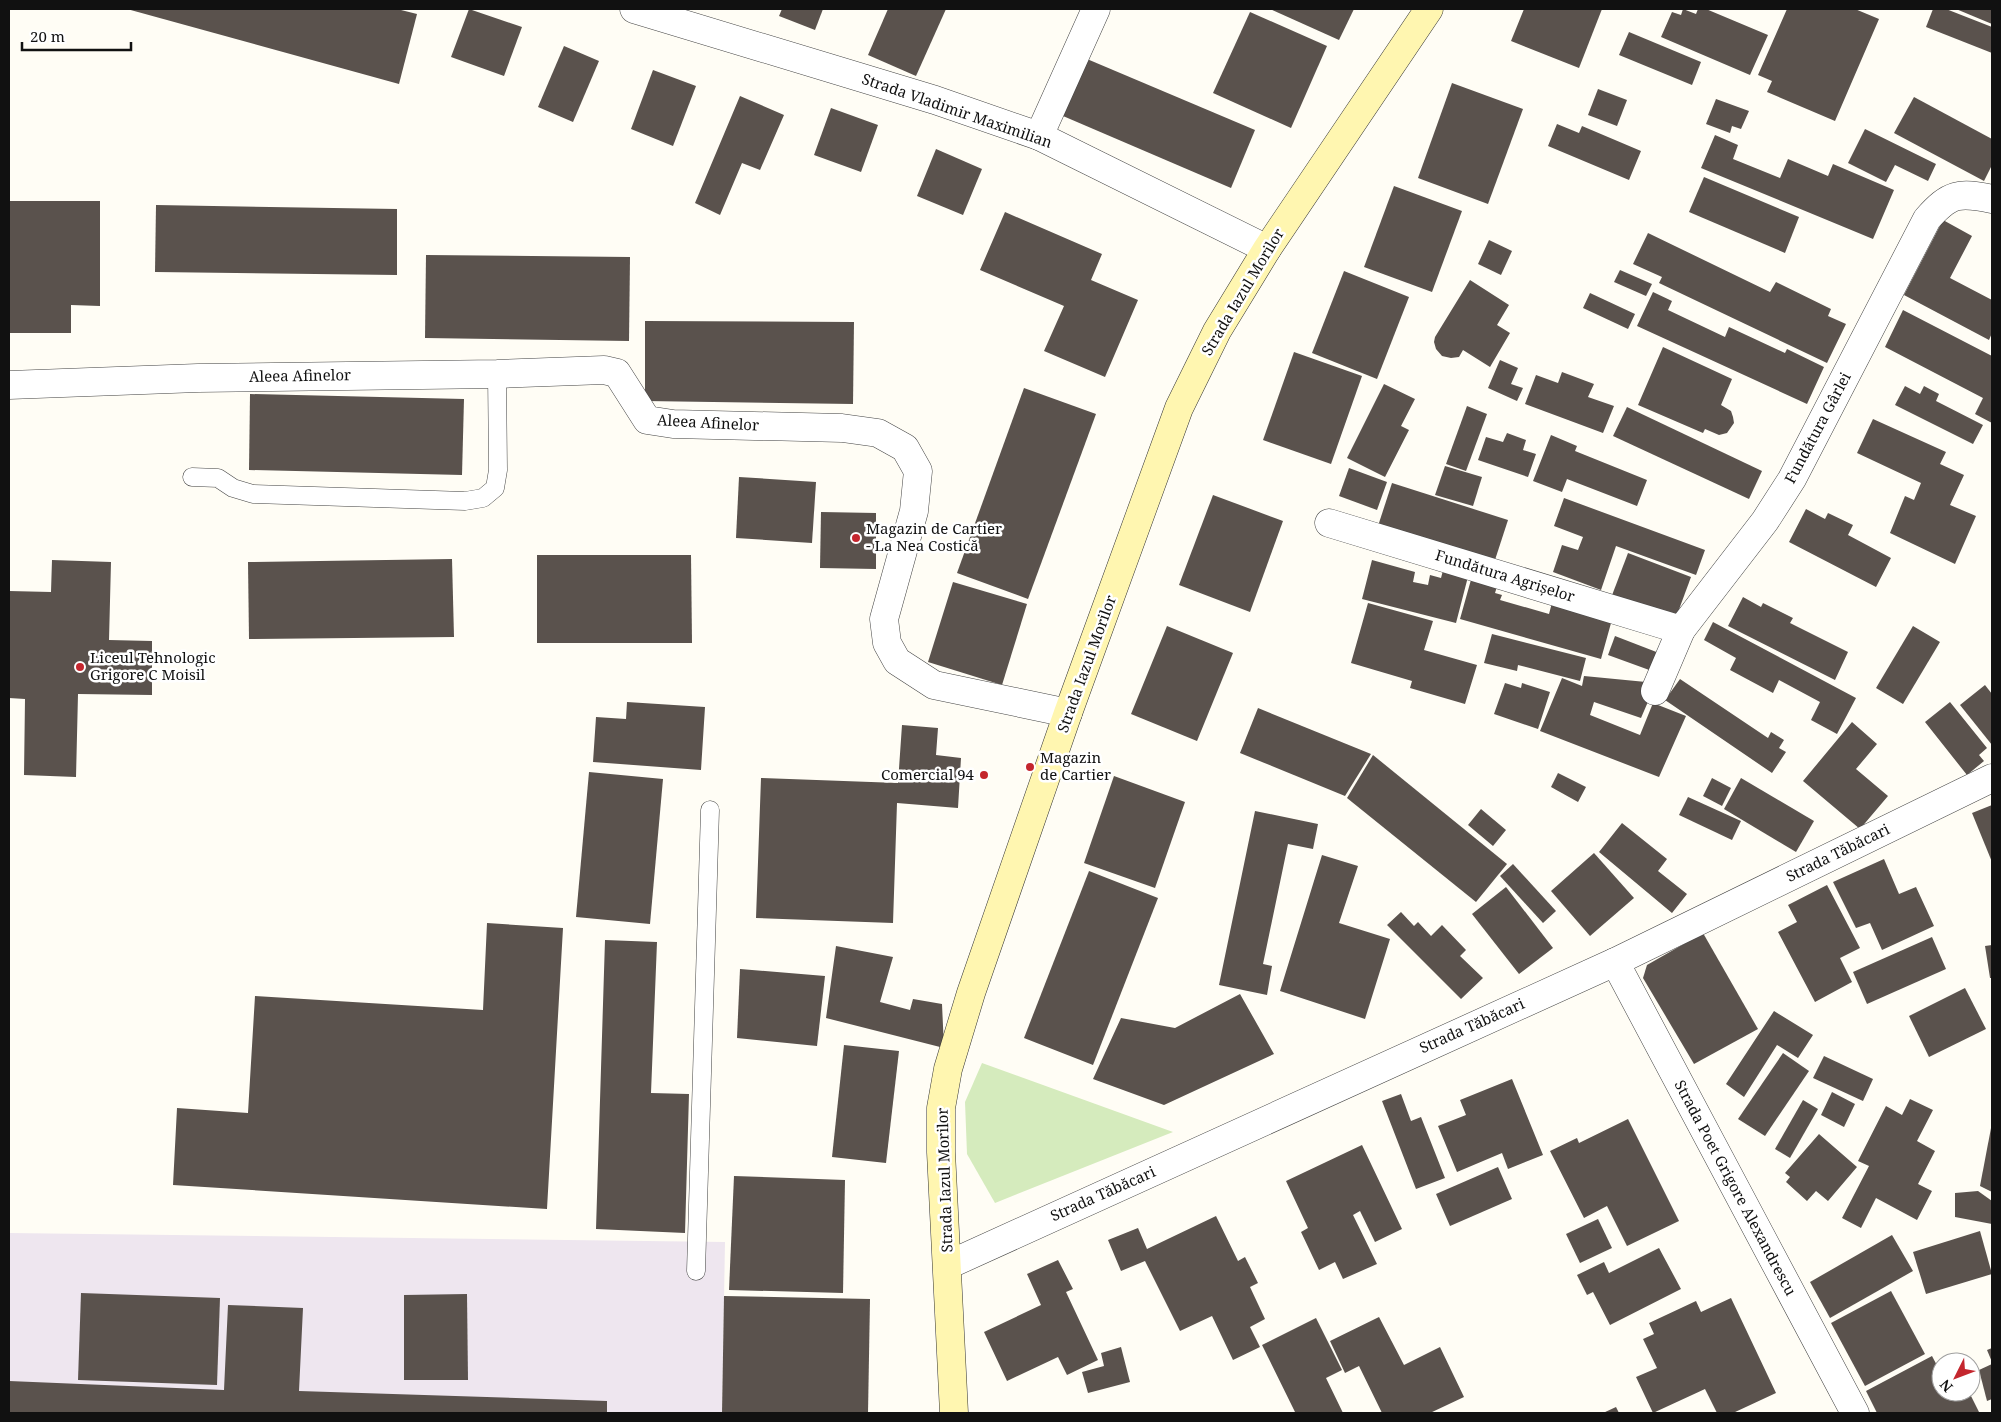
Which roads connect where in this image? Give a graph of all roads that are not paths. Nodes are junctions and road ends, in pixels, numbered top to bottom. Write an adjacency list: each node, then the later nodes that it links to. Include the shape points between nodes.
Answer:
1 (634, 9): 4 (street, Strada Vladimir Maximilian, via 935,100)
2 (1096, 9): 4 (street)
3 (1429, 9): 6 (street, Strada Iazul Morilor)
4 (1039, 136): 6 (street, Strada Vladimir Maximilian)
5 (1992, 199): 11 (street, Fundătura Gârlei, via 1974,195 1954,196 1941,203 1927,219 1792,479 1765,522)
6 (1267, 249): 13 (street, Strada Iazul Morilor, via 1216,331 1179,408)
7 (497, 374): 8 (street, Aleea Afinelor, via 198,378); 9 (lane, via 498,470 494,488 483,498 465,501 254,494 233,488 218,478); 13 (street, Aleea Afinelor, via 604,370 617,373 647,420 673,424 842,428 878,433 905,448 918,471 914,511 884,619 887,643 897,661 934,685)
8 (9, 385)
9 (192, 477)
10 (1329, 523): 11 (street, Fundătura Agrișelor)
11 (1681, 630): 12 (street, Fundătura Gârlei)
12 (1655, 691)
13 (1068, 713): 17 (street, Strada Iazul Morilor, via 970,993 948,1070 942,1108 941,1152)
14 (1992, 778): 16 (street, Strada Tăbăcari)
15 (710, 810): 18 (lane)
16 (1614, 962): 17 (street, Strada Tăbăcari); 20 (street, Strada Poet Grigore Alexandrescu)
17 (948, 1265): 19 (street, Strada Iazul Morilor)
18 (696, 1271)
19 (954, 1413)
20 (1855, 1413)

